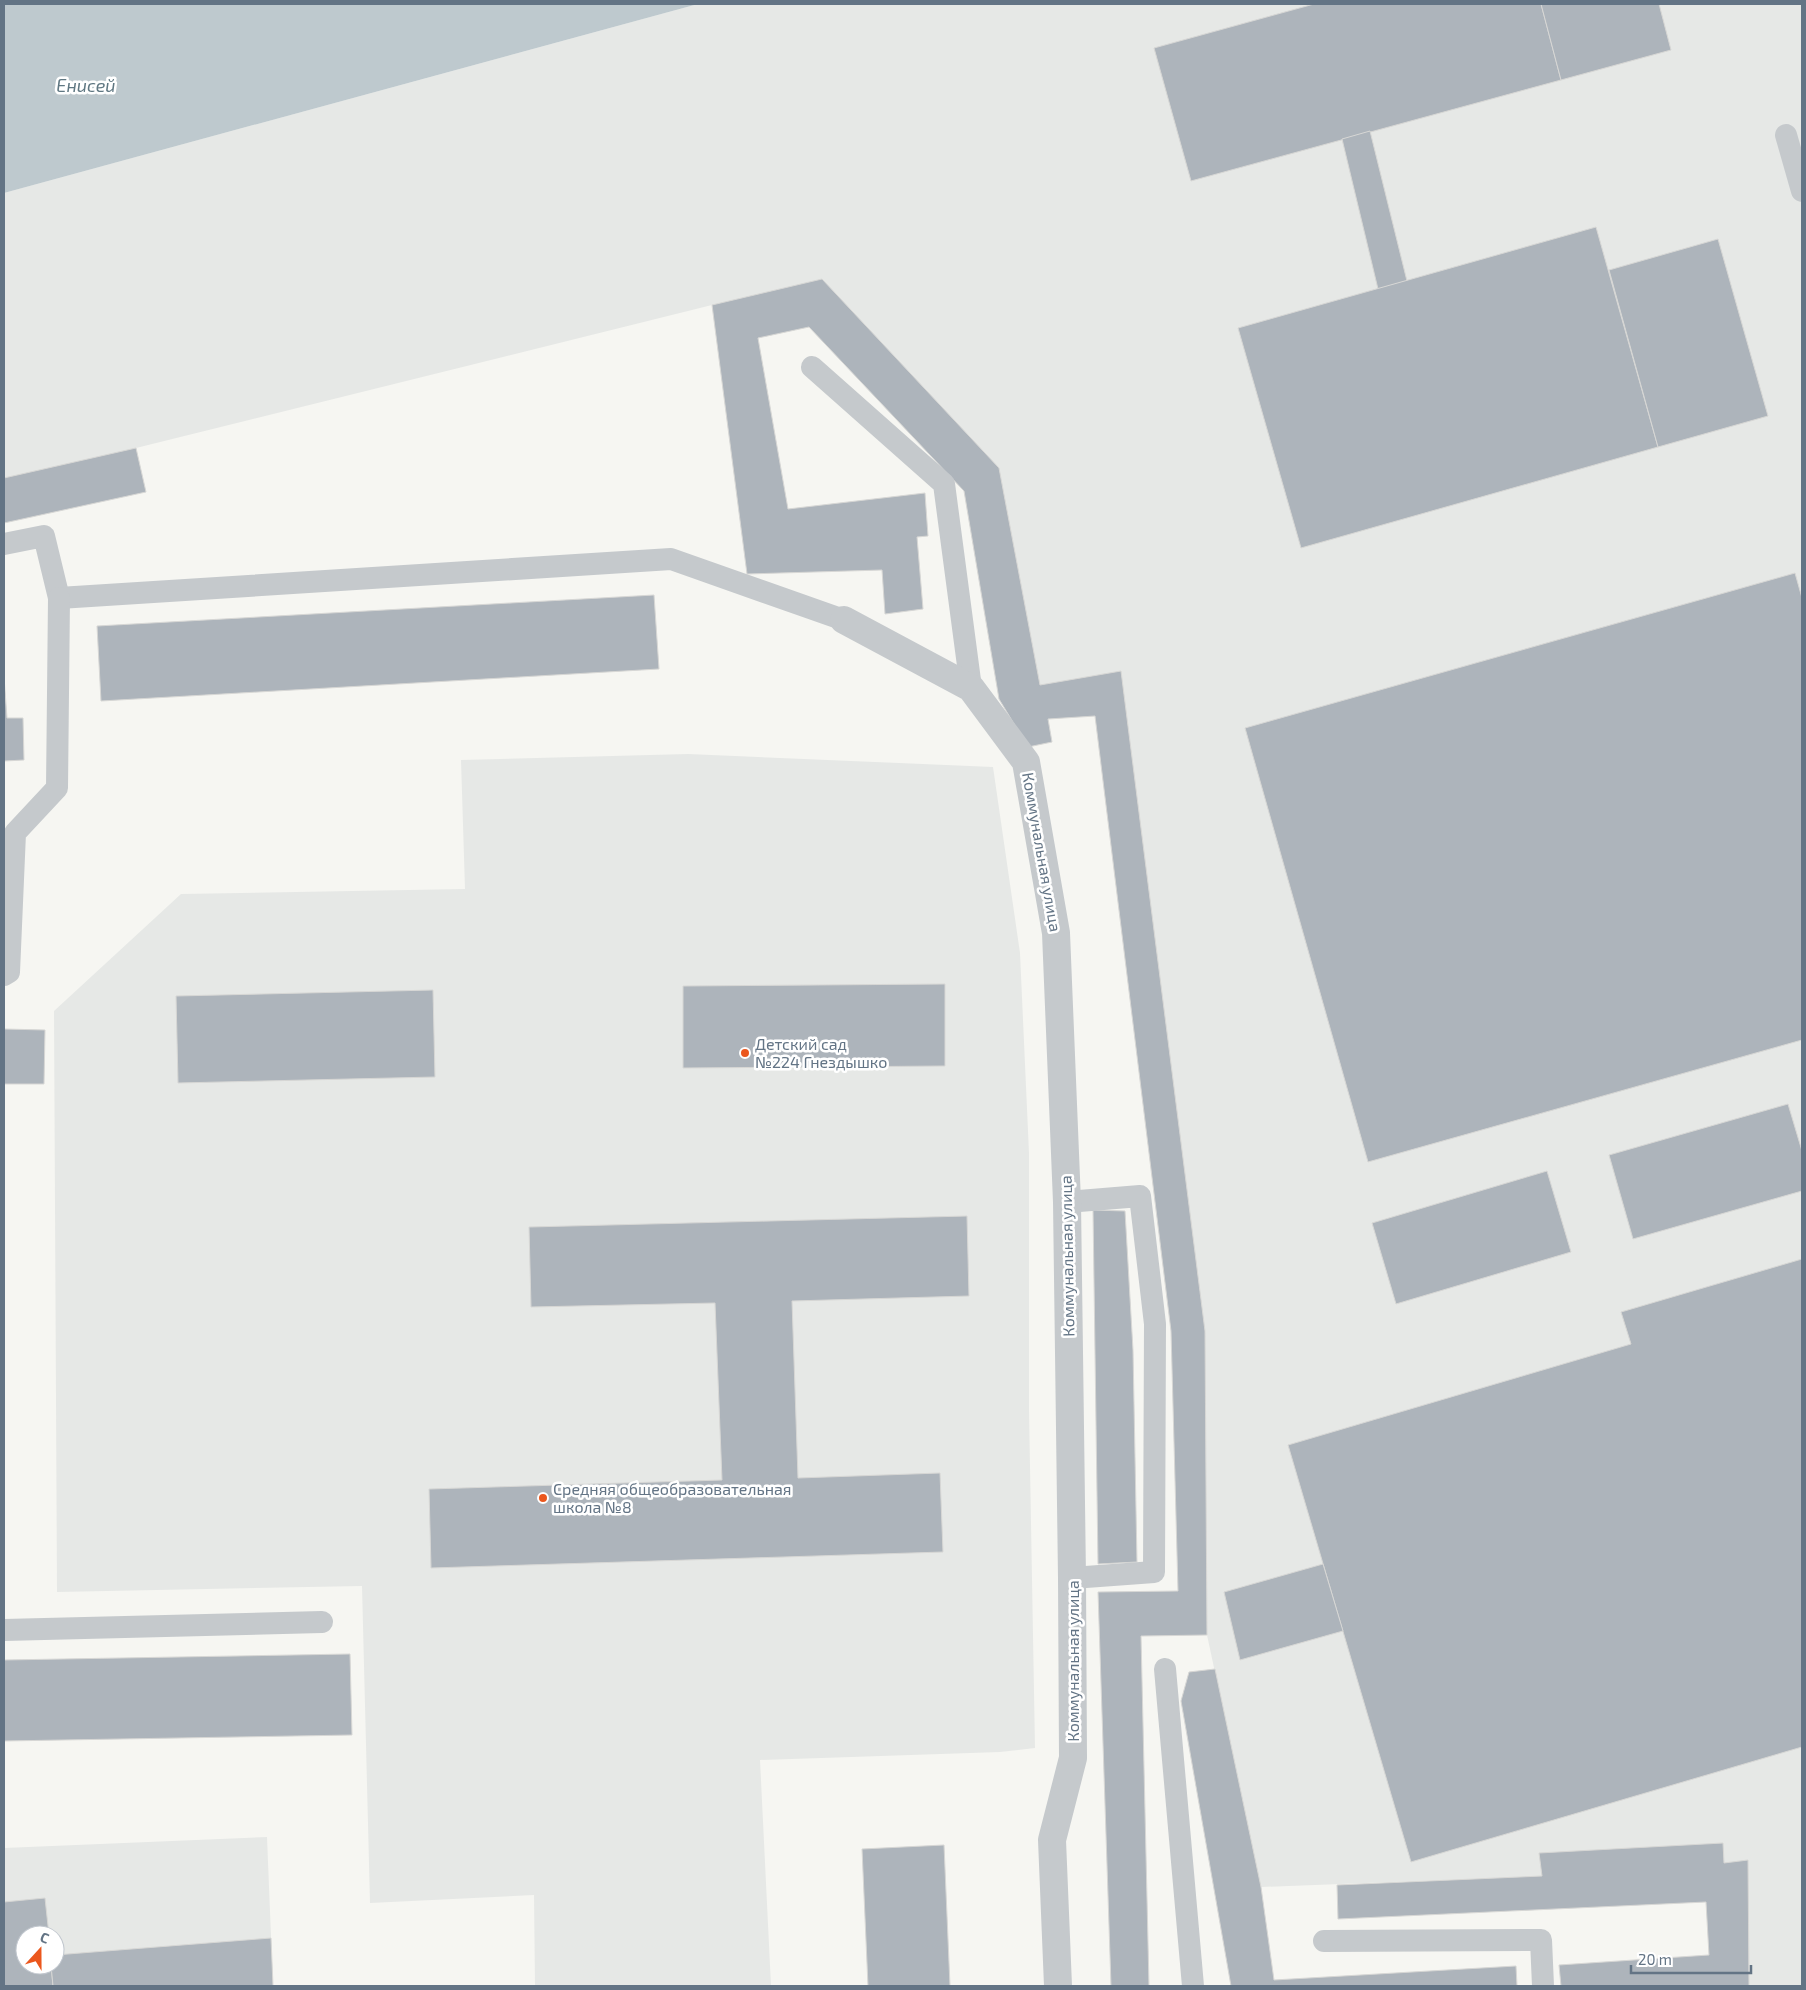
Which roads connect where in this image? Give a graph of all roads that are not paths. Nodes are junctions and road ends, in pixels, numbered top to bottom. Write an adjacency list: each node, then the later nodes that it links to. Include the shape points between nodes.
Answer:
1 (1786, 135): 2 (lane)
2 (1802, 191)
3 (812, 367): 7 (lane, via 944,484)
4 (4, 544): 5 (lane, via 44,536)
5 (60, 598): 6 (lane, via 671,559); 8 (lane, via 57,788 15,833 9,972)
6 (844, 620): 7 (street, Коммунальная улица)
7 (971, 688): 9 (street, Коммунальная улица, via 1026,762 1056,933)
8 (4, 975)
9 (1067, 1202): 10 (street, Коммунальная улица); 10 (lane, via 1140,1196 1155,1324 1154,1572)
10 (1072, 1578): 15 (street, Коммунальная улица, via 1073,1758 1052,1840)
11 (322, 1622): 12 (lane)
12 (4, 1630)
13 (1165, 1669): 16 (lane)
14 (1324, 1941): 17 (lane, via 1541,1940)
15 (1058, 1986)
16 (1193, 1986)
17 (1543, 1986)

